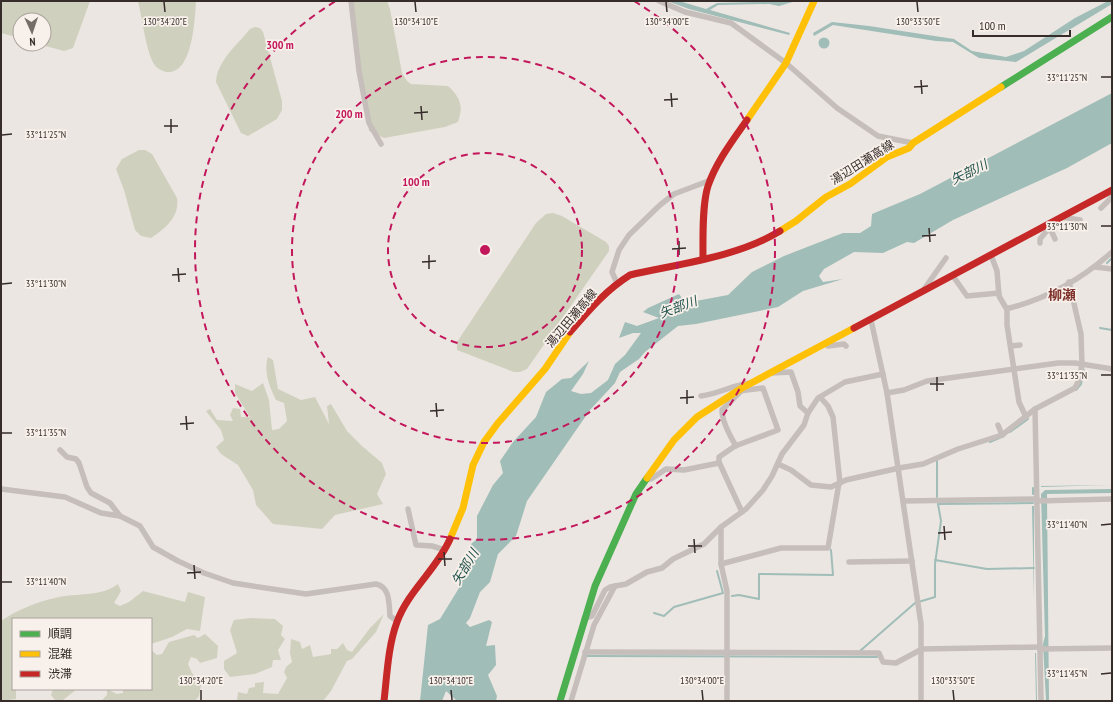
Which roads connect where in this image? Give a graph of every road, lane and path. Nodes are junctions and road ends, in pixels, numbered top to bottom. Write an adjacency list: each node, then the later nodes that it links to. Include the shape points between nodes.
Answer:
1 (351, 1): 7 (street, via 359,71 369,123)
2 (659, 1): 5 (street, via 685,12 731,24)
3 (814, 1): 5 (street)
4 (1112, 17): 6 (street, 湯辺田瀬高線)
5 (786, 64): 6 (street, via 837,108 878,136); 8 (street, via 726,152)
6 (913, 143): 20 (street, 湯辺田瀬高線, via 909,148 887,157 850,184 826,197 796,221 766,240 742,250)
7 (381, 144)
8 (712, 180): 20 (street, via 706,202); 25 (street, via 674,194 629,235 619,250 612,272)
9 (1112, 190): 12 (street)
10 (1112, 197): 11 (street)
11 (1101, 208)
12 (1061, 217): 13 (street); 14 (street)
13 (1080, 220)
14 (1052, 225): 15 (street); 16 (street, via 1040,239); 18 (street)
15 (1055, 239)
16 (1040, 243)
17 (1112, 252): 21 (street)
18 (991, 255): 23 (street); 27 (street, via 997,271)
19 (946, 258): 26 (street)
20 (703, 259): 25 (street, 湯辺田瀬高線, via 630,275)
21 (1095, 267): 22 (street); 24 (street)
22 (1112, 269)
23 (953, 276): 26 (street); 27 (street, via 967,296)
24 (1069, 282): 28 (street, via 1035,301); 34 (street, via 1081,334)
25 (617, 283): 64 (street, 湯辺田瀬高線, via 597,300 562,342 545,369 484,442 473,465 463,508)
26 (922, 292): 29 (street)
27 (999, 293): 28 (street, via 1002,303)
28 (1007, 308): 33 (street)
29 (871, 320): 30 (street); 38 (street)
30 (826, 344): 32 (street); 37 (street)
31 (1020, 345): 33 (street)
32 (846, 346)
33 (1011, 346): 35 (street)
34 (1082, 365): 35 (street, via 1058,363); 36 (street); 44 (street, via 1075,388)
35 (1015, 369): 41 (street, via 927,381 904,390); 46 (street, via 1019,402)
36 (1112, 369)
37 (770, 373): 39 (street); 45 (street, via 791,372 800,406)
38 (883, 374): 41 (street); 43 (street, via 845,382)
39 (752, 382): 40 (street); 42 (street)
40 (739, 391): 49 (street, via 722,410 728,431); 49 (street, via 763,388 778,430); 54 (street, via 697,417 674,440)
41 (887, 393): 53 (street)
42 (701, 396)
43 (820, 397): 45 (street); 55 (street, via 833,417)
44 (1035, 409): 46 (street); 58 (street)
45 (808, 413): 52 (street, via 804,425 790,442)
46 (1026, 417): 48 (street)
47 (998, 424): 48 (street)
48 (1002, 436): 53 (street, via 958,449 923,464)
49 (736, 446): 51 (street, via 719,457)
50 (58, 452): 62 (street, via 76,459 86,487 91,493 110,503)
51 (719, 463): 54 (street, via 684,470 666,469 651,479); 61 (street)
52 (778, 464): 55 (street, via 812,485 830,487); 61 (street, via 763,490)
53 (898, 468): 55 (street); 59 (street)
54 (646, 479): 69 (street, via 636,494 595,586)
55 (840, 483): 67 (street, via 828,548 781,548)
56 (1, 490): 62 (street, via 65,497 101,513)
57 (1112, 499): 58 (street)
58 (1038, 500): 59 (street); 71 (street)
59 (903, 501): 65 (street)
60 (408, 509): 64 (street, via 416,545)
61 (742, 512): 63 (street)
62 (120, 516): 70 (street, via 140,526 153,547 191,567 233,583 306,594 381,585 388,594 390,616)
63 (720, 527): 67 (street); 68 (street, via 704,544 673,559 662,568 647,572 626,584)
64 (445, 550): 70 (street, 湯辺田瀬高線, via 417,587)
65 (912, 561): 66 (street); 73 (street)
66 (849, 562)
67 (721, 564): 75 (street, via 727,591)
68 (615, 586): 69 (street, via 606,590 592,616); 74 (street, via 594,625)
69 (584, 619): 77 (street)
70 (396, 621): 76 (street, 湯辺田瀬高線)
71 (1041, 648): 72 (street); 73 (street); 81 (street)
72 (1112, 648)
73 (922, 649): 75 (street, via 896,663 883,662 879,653); 80 (street)
74 (585, 652): 75 (street); 78 (street)
75 (727, 653): 79 (street)
76 (384, 701)
77 (560, 701)
78 (571, 701)
79 (727, 701)
80 (921, 701)
81 (1041, 701)

